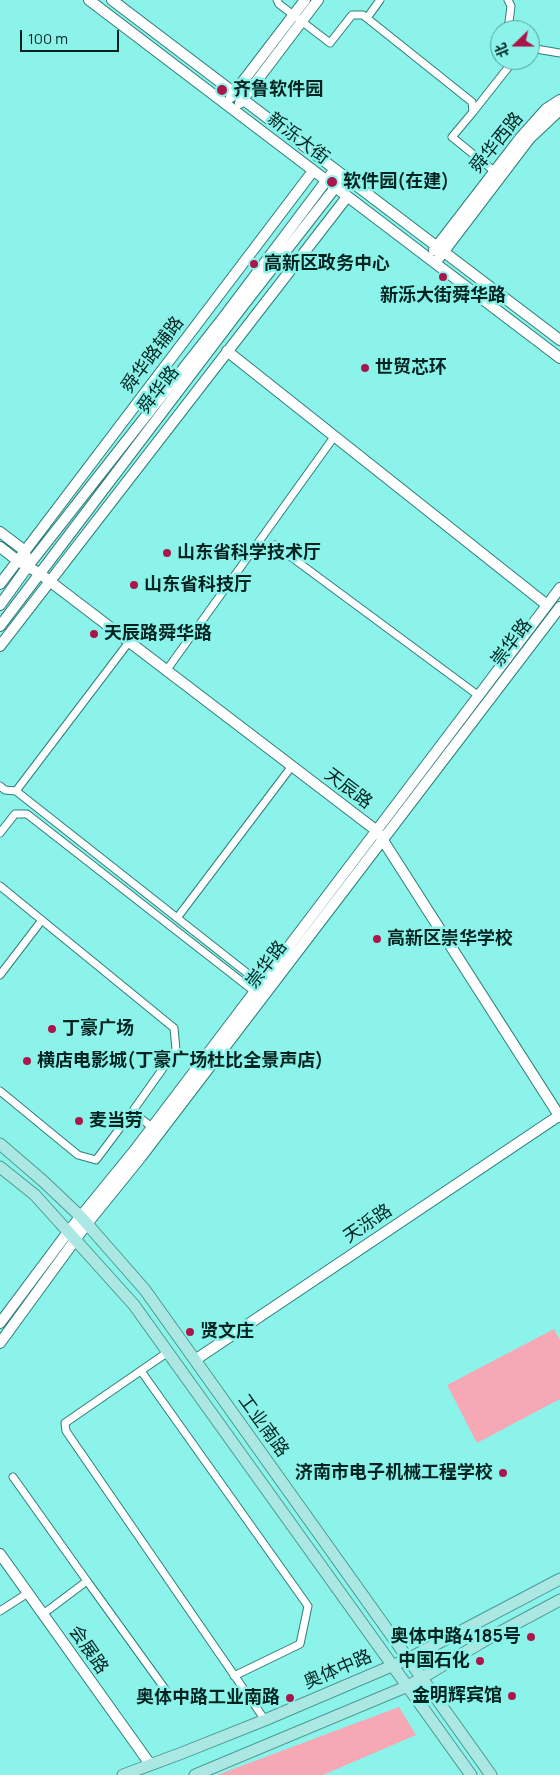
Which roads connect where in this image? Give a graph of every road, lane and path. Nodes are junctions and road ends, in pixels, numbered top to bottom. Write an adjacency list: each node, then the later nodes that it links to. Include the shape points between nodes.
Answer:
1 (89, 0): 17 (main road, 新泺大街)
2 (112, 0): 14 (main road, 新泺大街)
3 (277, 0): 8 (street)
4 (305, 0): 8 (main road)
5 (318, 0): 8 (main road)
6 (380, 0): 9 (street)
7 (508, 0): 10 (street, via 511,6)
8 (298, 18): 9 (street, via 330,42 352,15); 14 (main road); 15 (main road)
9 (366, 18): 20 (street, via 472,102)
10 (509, 20)
11 (540, 50): 12 (street)
12 (560, 53)
13 (506, 70): 20 (street)
14 (234, 92): 15 (main road, 新泺大街); 17 (main road)
15 (243, 99): 19 (main road); 21 (main road, 新泺大街)
16 (560, 100): 23 (main road, 舜华西路, via 546,109)
17 (226, 104): 19 (main road, 新泺大街)
18 (560, 110): 28 (main road, 舜华西路, via 530,138)
19 (234, 111): 22 (main road, 新泺大街)
20 (473, 112): 23 (street, via 452,137)
21 (335, 169): 24 (main road, 新泺大街); 25 (main road, 舜华路)
22 (313, 171): 25 (main road, 新泺大街); 37 (main road, 舜华路辅路)
23 (494, 171): 28 (main road, 舜华西路)
24 (345, 175): 26 (main road, 舜华路); 28 (main road, 新泺大街)
25 (326, 181): 26 (main road, 新泺大街); 38 (main road, 舜华路)
26 (335, 188): 27 (main road, 新泺大街); 39 (main road, 舜华路)
27 (347, 196): 29 (main road, 新泺大街); 31 (main road)
28 (440, 249): 29 (main road, 舜华西路); 30 (main road, 新泺大街)
29 (432, 261): 32 (main road, 新泺大街)
30 (560, 340)
31 (227, 351): 33 (main road); 40 (main road)
32 (560, 358)
33 (334, 436): 44 (main road); 49 (street)
34 (0, 532): 37 (main road, 天辰路)
35 (275, 545): 50 (street)
36 (0, 547): 37 (main road, 天辰路)
37 (20, 557): 38 (main road, 天辰路); 41 (main road, 舜华路辅路)
38 (28, 566): 39 (main road, 天辰路); 43 (main road, 舜华路)
39 (39, 573): 40 (main road, 天辰路); 46 (main road, 舜华路)
40 (49, 581): 47 (main road, 天辰路); 48 (main road)
41 (0, 584)
42 (560, 588): 44 (main road, 崇华路)
43 (0, 605)
44 (547, 605): 50 (main road, 崇华路)
45 (560, 607): 55 (main road, 崇华路)
46 (0, 626)
47 (129, 642): 49 (main road, 天辰路); 53 (street)
48 (0, 646)
49 (166, 671): 51 (main road, 天辰路)
50 (478, 696): 55 (main road, 崇华路)
51 (292, 766): 55 (main road, 天辰路); 57 (street)
52 (0, 786): 53 (street)
53 (16, 791): 57 (street)
54 (0, 833): 60 (street, via 15,814 27,814)
55 (380, 836): 60 (main road, 崇华路); 63 (main road, 天辰路); 67 (main road, 崇华路, via 141,1157)
56 (0, 886): 58 (street)
57 (177, 918): 60 (street)
58 (42, 920): 59 (street); 62 (street, via 174,1028 176,1050)
59 (0, 975)
60 (258, 988): 64 (main road, 崇华路)
61 (0, 1091): 62 (street, via 78,1154 96,1160)
62 (132, 1112): 64 (street)
63 (560, 1116): 72 (main road, 天泺路)
64 (152, 1127): 67 (main road, 崇华路)
65 (0, 1144): 67 (main road, 工业南路)
66 (0, 1166): 68 (main road, 工业南路, via 35,1195)
67 (84, 1221): 68 (main road, 崇华路); 72 (main road, 工业南路, via 145,1290)
68 (71, 1236): 69 (main road, 崇华路); 70 (main road, 崇华路); 71 (main road, 工业南路, via 134,1305)
69 (0, 1323)
70 (0, 1343)
71 (168, 1352): 73 (street); 83 (main road, 工业南路)
72 (194, 1360): 82 (main road, 工业南路)
73 (141, 1371): 84 (street, via 65,1423 66,1431); 84 (street, via 308,1606 300,1644)
74 (13, 1477): 77 (street)
75 (0, 1554): 78 (main road, 会展路)
76 (560, 1578): 82 (main road, 奥体中路)
77 (87, 1581): 81 (street); 87 (street)
78 (28, 1593): 80 (street); 81 (main road, 会展路)
79 (560, 1600): 85 (main road)
80 (0, 1611)
81 (43, 1614): 89 (main road, 会展路)
82 (408, 1658): 83 (main road, 奥体中路); 85 (main road, 工业南路)
83 (393, 1665): 86 (main road, 工业南路); 88 (main road, 奥体中路)
84 (234, 1676): 88 (street)
85 (421, 1677): 86 (main road); 93 (main road, 工业南路)
86 (408, 1686): 91 (main road); 92 (main road, 工业南路)
87 (165, 1689)
88 (265, 1720): 89 (main road, 奥体中路)
89 (150, 1764): 90 (main road, 奥体中路)
90 (123, 1775)
91 (195, 1775)
92 (471, 1775)
93 (491, 1775)

